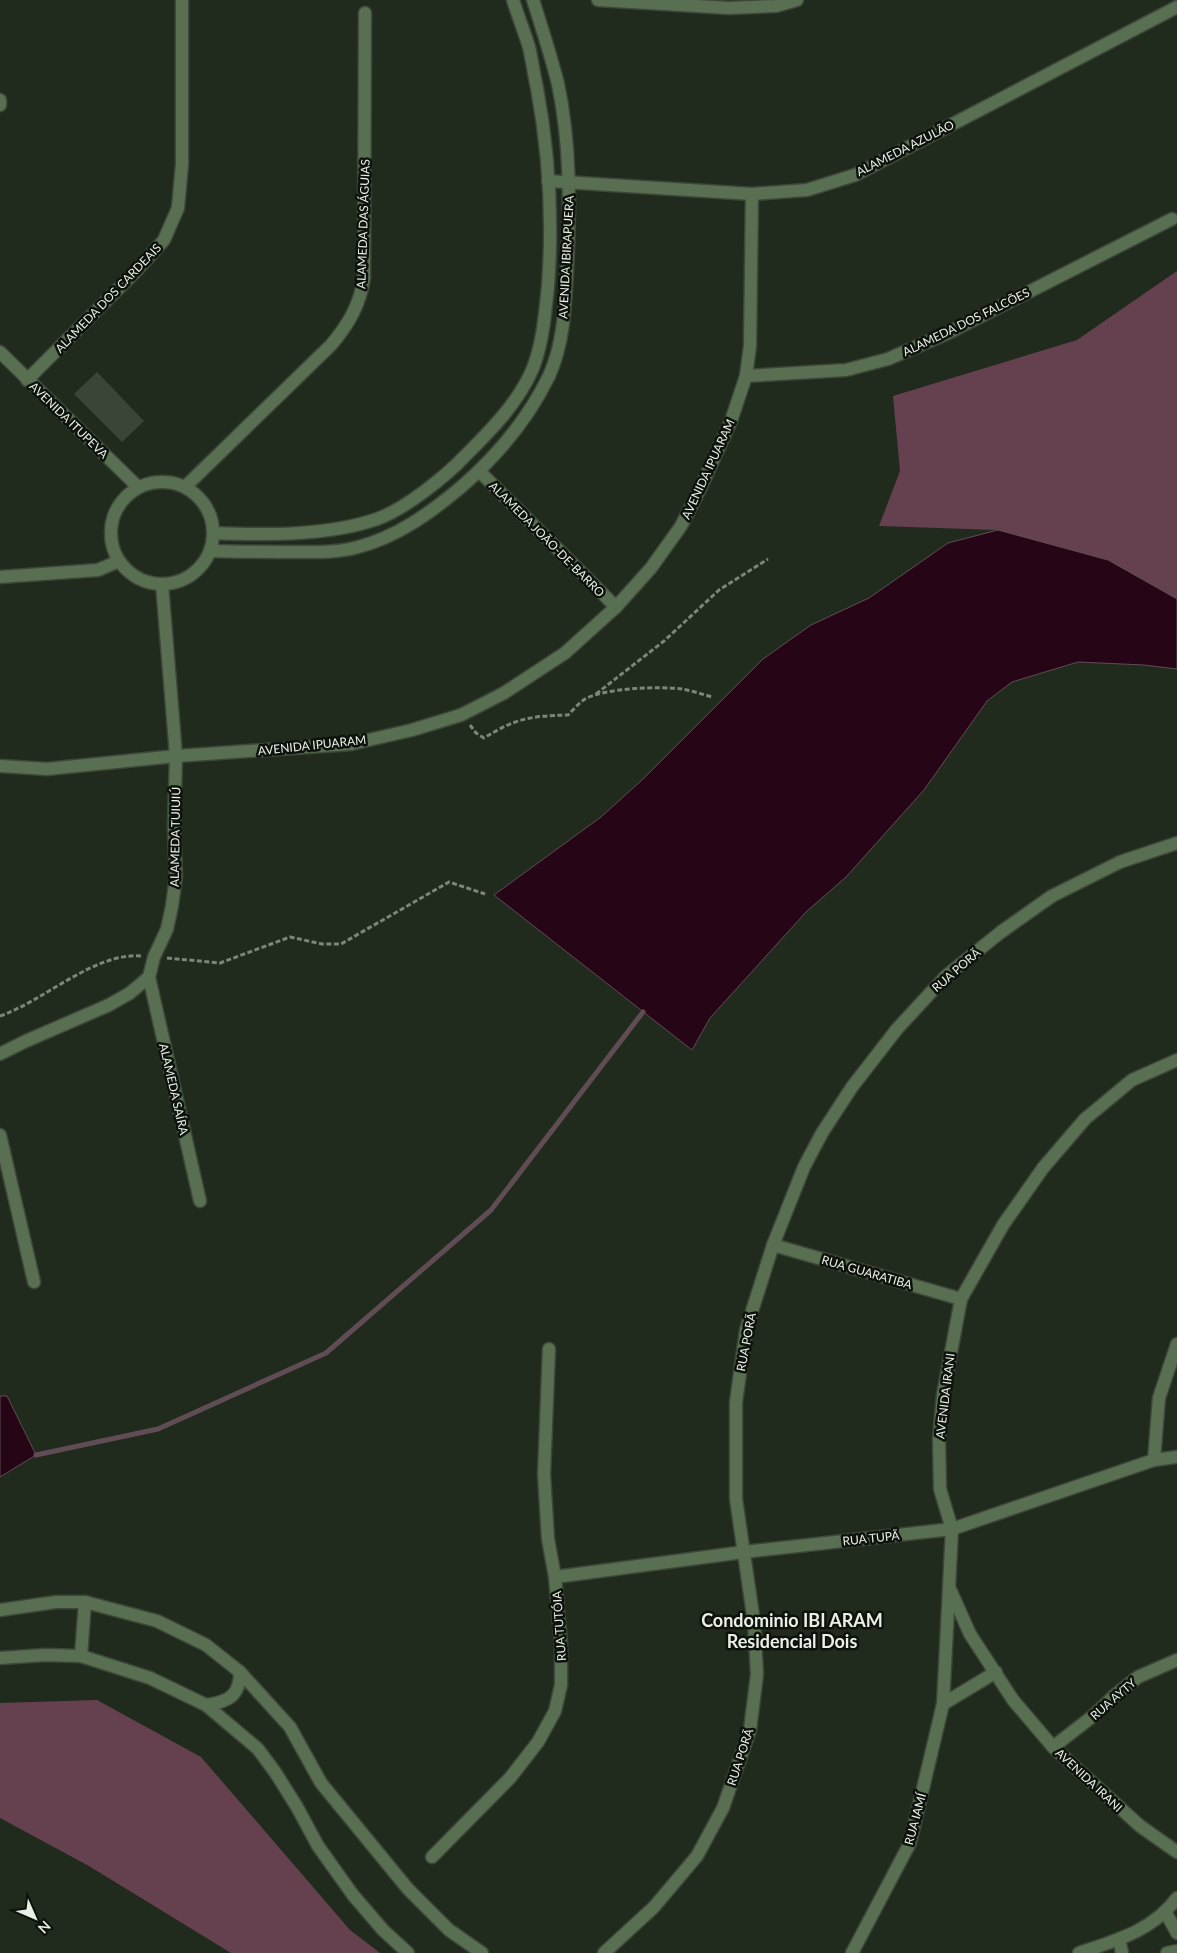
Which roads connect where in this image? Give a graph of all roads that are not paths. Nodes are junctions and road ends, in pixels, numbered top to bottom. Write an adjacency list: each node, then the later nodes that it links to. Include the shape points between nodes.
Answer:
1 (182, 0): 16 (street, ALAMEDA DOS CARDEAIS, via 182,164 178,208 164,240)
2 (513, 0): 10 (street, AVENIDA IBIRAPUERA, via 529,49 544,123)
3 (533, 0): 11 (street, AVENIDA IBIRAPUERA, via 558,85)
4 (598, 0): 5 (street, via 729,8 776,6)
5 (797, 0)
6 (1177, 7): 12 (street, ALAMEDA AZULÃO, via 855,175 807,190)
7 (365, 13): 18 (street, ALAMEDA DAS ÁGUIAS, via 362,292 348,324 331,345)
8 (0, 100): 9 (street)
9 (0, 105)
10 (548, 181): 11 (street, ALAMEDA AZULÃO); 20 (street, AVENIDA IBIRAPUERA, via 550,258 539,346 532,369 517,398 479,442 418,497 378,519 347,527 272,535)
11 (569, 182): 12 (street, ALAMEDA AZULÃO); 17 (street, AVENIDA IBIRAPUERA, via 562,334 549,375 532,407)
12 (752, 194): 15 (street, AVENIDA IPUARAM, via 750,346)
13 (1172, 219): 15 (street, ALAMEDA DOS FALCÕES, via 948,333 888,359 846,370)
14 (0, 352): 16 (street, AVENIDA ITUPEVA)
15 (746, 376): 25 (street, AVENIDA IPUARAM, via 731,421 681,526 651,568)
16 (27, 380): 19 (street, AVENIDA ITUPEVA)
17 (479, 471): 21 (street, AVENIDA IBIRAPUERA, via 430,513 390,535 359,547 333,552); 25 (street, ALAMEDA JOÃO-DE-BARRO)
18 (186, 486): 19 (street, via 170,481); 20 (street, via 201,498 211,514)
19 (138, 487): 22 (street, via 122,501 112,520 111,542)
20 (214, 533): 21 (street)
21 (211, 551): 24 (street, via 194,574 181,581)
22 (118, 562): 23 (street, via 98,570); 24 (street, via 132,575 149,583)
23 (0, 578)
24 (162, 584): 26 (street, ALAMEDA TUIUIÚ)
25 (616, 607): 26 (street, AVENIDA IPUARAM, via 565,654 462,715 351,744)
26 (176, 756): 27 (street, AVENIDA IPUARAM, via 47,769); 29 (street, ALAMEDA TUIUIÚ, via 176,876 167,929)
27 (0, 766)
28 (1177, 843): 34 (street, RUA PORÃ, via 1120,862 1052,896 946,976 897,1029 852,1087 822,1133 804,1167)
29 (149, 977): 30 (street, via 109,1005); 33 (street, ALAMEDA SAÍRA)
30 (0, 1054)
31 (1177, 1060): 36 (street, AVENIDA IRANI, via 1132,1080 1085,1119 1043,1168 1003,1225)
32 (0, 1135): 35 (street)
33 (200, 1202)
34 (773, 1245): 36 (street, RUA GUARATIBA); 42 (street, RUA PORÃ, via 746,1330 736,1402 736,1499)
35 (34, 1282)
36 (961, 1299): 41 (street, AVENIDA IRANI, via 938,1440 940,1490)
37 (1177, 1344): 40 (street, via 1159,1398)
38 (549, 1349): 43 (street, RUA TUTÓIA, via 544,1474 548,1539)
39 (1177, 1457): 40 (street, RUA TUPÃ)
40 (1154, 1460): 41 (street, RUA TUPÃ)
41 (952, 1529): 42 (street, RUA TUPÃ); 44 (street, AVENIDA IRANI)
42 (744, 1552): 43 (street, RUA TUPÃ); 64 (street, RUA PORÃ, via 754,1622 757,1674 750,1730 723,1808 696,1856 654,1906)
43 (555, 1577): 56 (street, RUA TUTÓIA, via 561,1644 561,1685 555,1711 538,1742 510,1778)
44 (949, 1587): 51 (street, AVENIDA IRANI, via 970,1634); 52 (street, RUA IAMÍ)
45 (85, 1602): 46 (street, via 56,1602); 47 (street); 50 (street, via 157,1621 206,1645)
46 (0, 1610)
47 (81, 1656): 48 (street); 53 (street, via 150,1678)
48 (0, 1658)
49 (1177, 1660): 54 (street, RUA AYTY, via 1138,1677)
50 (240, 1672): 53 (street, via 240,1683 228,1700); 63 (street, via 290,1727 321,1783 408,1889 449,1930)
51 (996, 1672): 52 (street); 54 (street, AVENIDA IRANI, via 1013,1700)
52 (943, 1704): 65 (street, RUA IAMÍ, via 910,1843)
53 (206, 1705): 62 (street, via 258,1749 352,1895)
54 (1053, 1747): 55 (street, AVENIDA IRANI, via 1140,1826)
55 (1177, 1852)
56 (432, 1857)
57 (1177, 1898): 58 (street)
58 (1166, 1913): 59 (street); 60 (street, via 1142,1929)
59 (1177, 1933)
60 (1118, 1939): 66 (street); 67 (street)
61 (1177, 1952): 68 (street)
62 (408, 1953)
63 (482, 1953)
64 (604, 1953)
65 (852, 1953)
66 (1079, 1953)
67 (1122, 1953)
68 (1167, 1953)

